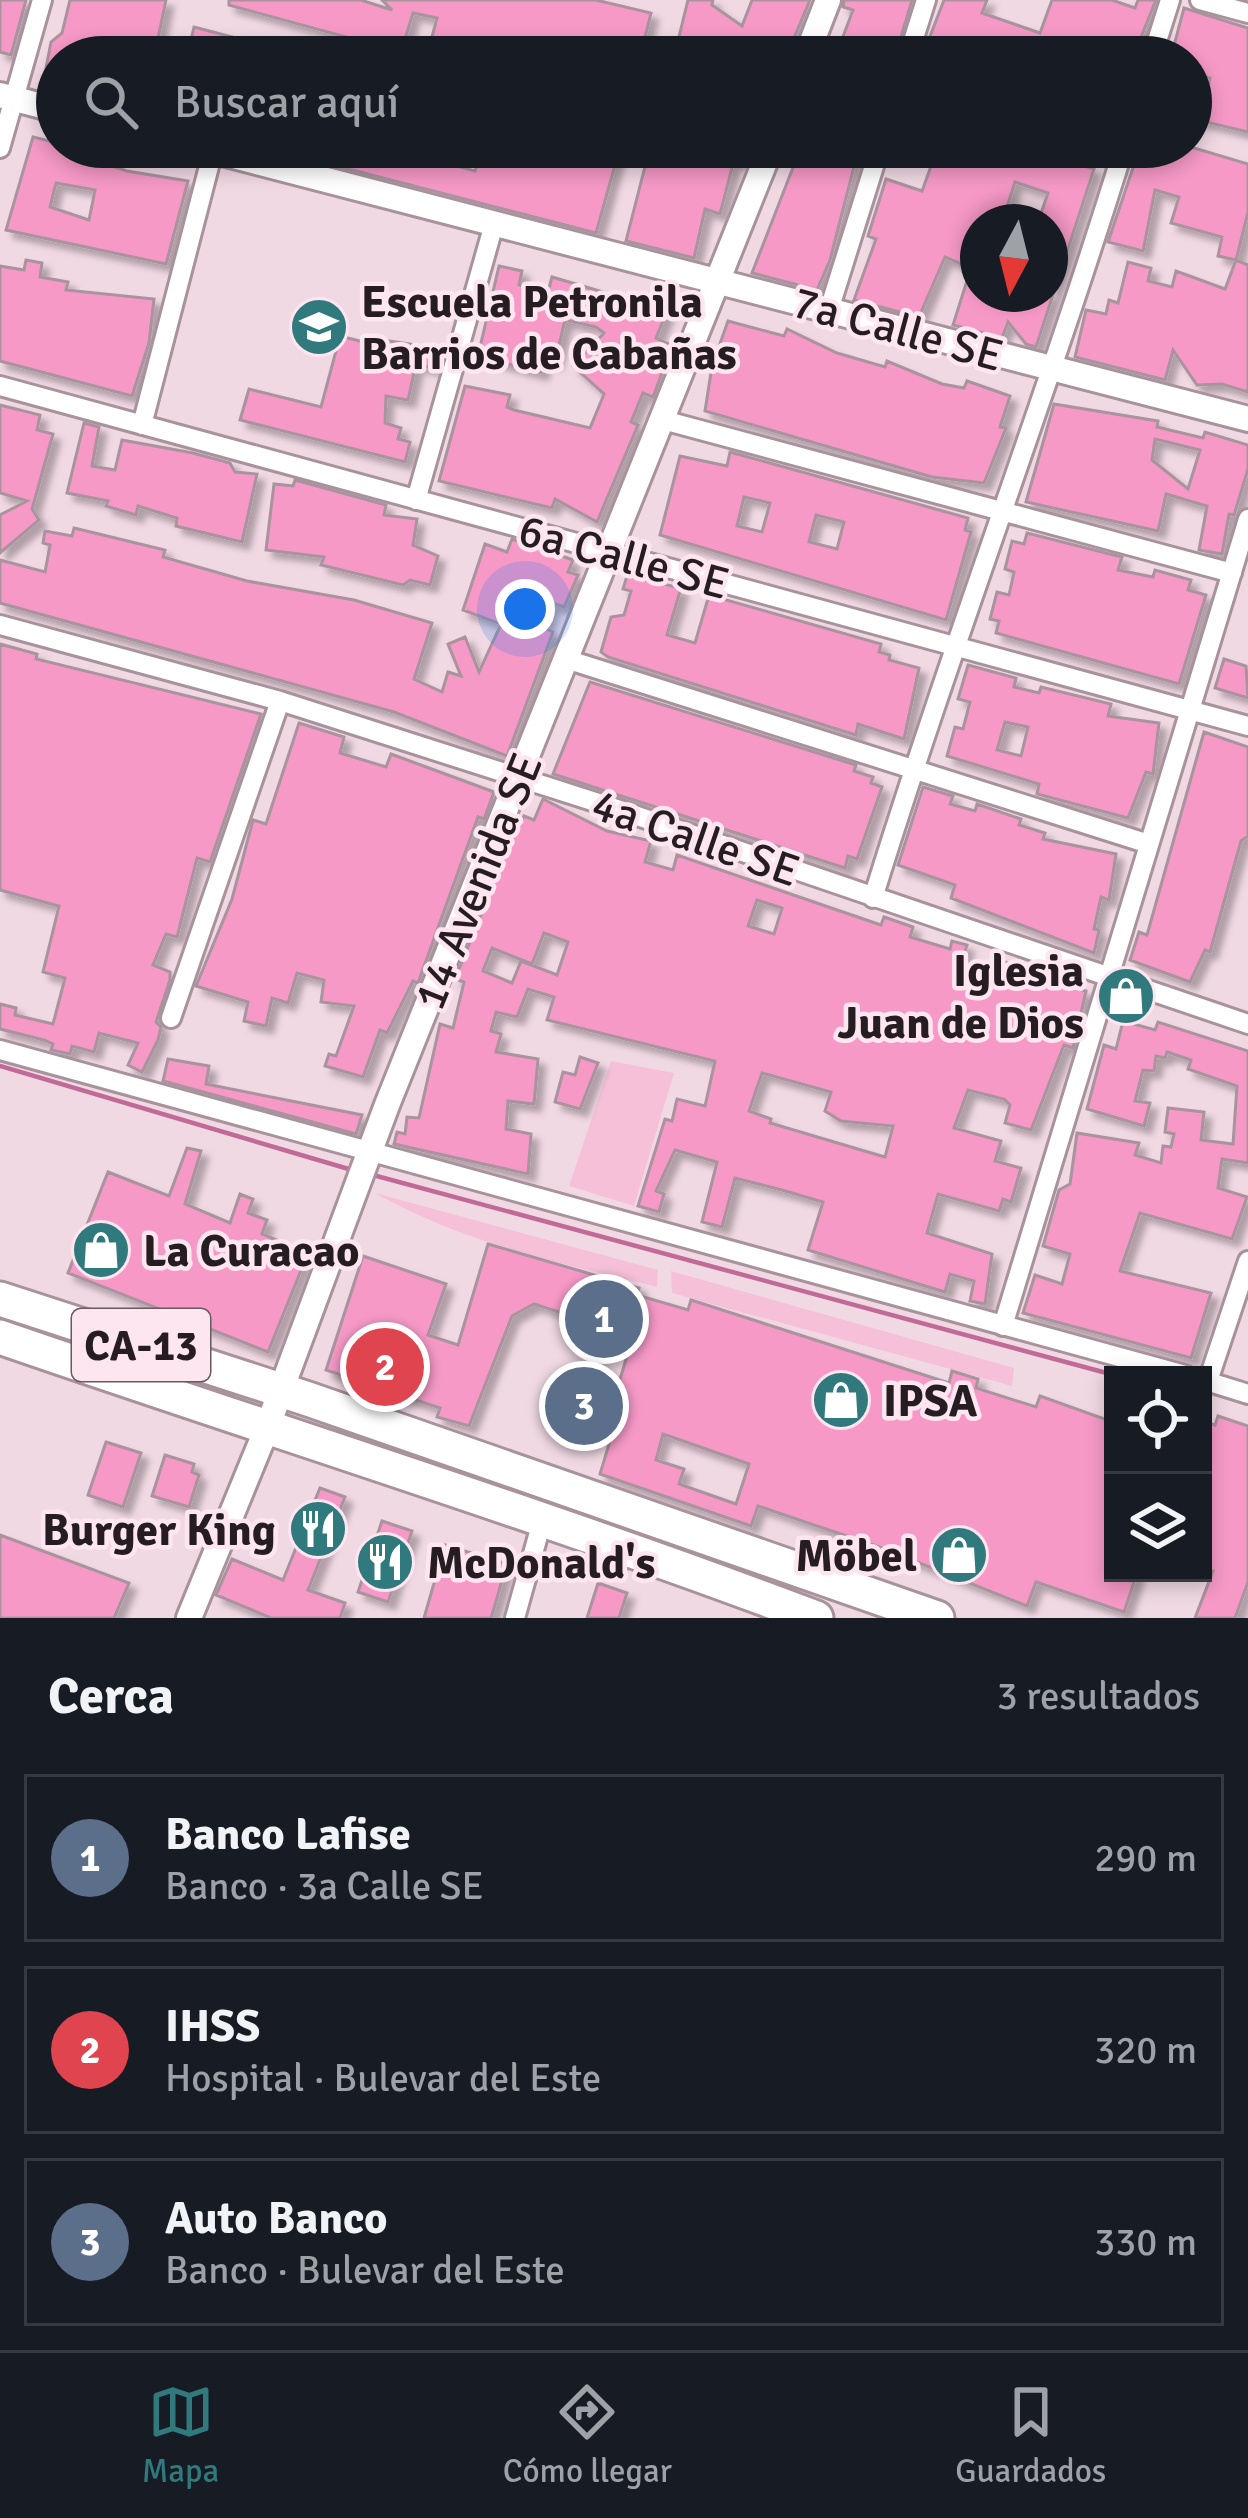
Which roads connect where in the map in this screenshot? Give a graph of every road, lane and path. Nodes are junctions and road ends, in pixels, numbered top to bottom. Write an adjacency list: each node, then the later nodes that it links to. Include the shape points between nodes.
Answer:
1 (42, 0): 10 (street)
2 (828, 0): 7 (street)
3 (926, 0): 8 (street)
4 (1170, 0): 9 (street)
5 (1200, 0): 6 (street)
6 (1248, 13)
7 (814, 36)
8 (915, 36)
9 (1159, 36)
10 (7, 97): 11 (street)
11 (0, 148)
12 (202, 168): 24 (street)
13 (279, 168): 17 (street, 7a Calle SE)
14 (763, 168): 18 (street, 14 Avenida SE)
15 (873, 168): 19 (street)
16 (1117, 168): 20 (street)
17 (494, 224): 18 (street, 7a Calle SE); 25 (street)
18 (718, 282): 19 (street, 7a Calle SE); 23 (street, 14 Avenida SE)
19 (829, 310): 20 (street, 7a Calle SE)
20 (1055, 369): 22 (street, 7a Calle SE); 26 (street)
21 (0, 386): 24 (street, 6a Calle SE)
22 (1248, 419)
23 (663, 420): 26 (street); 28 (street, 14 Avenida SE)
24 (142, 424): 25 (street, 6a Calle SE)
25 (416, 500): 28 (street, 6a Calle SE)
26 (1004, 512): 29 (street); 31 (street)
27 (1248, 519): 29 (street)
28 (611, 552): 31 (street, 6a Calle SE); 32 (street, 14 Avenida SE)
29 (1232, 573): 34 (street)
30 (0, 625): 33 (street, 4a Calle SE)
31 (956, 647): 34 (street, 6a Calle SE); 36 (street)
32 (568, 660): 36 (street); 37 (street, 14 Avenida SE)
33 (280, 701): 37 (street, 4a Calle SE); 41 (street)
34 (1190, 710): 35 (street, 6a Calle SE); 38 (street)
35 (1248, 726)
36 (913, 769): 38 (street); 39 (street)
37 (519, 778): 39 (street, 4a Calle SE); 44 (street, 14 Avenida SE)
38 (1149, 844): 40 (street)
39 (873, 898): 40 (street, 4a Calle SE)
40 (1108, 977): 42 (street, 4a Calle SE); 47 (street)
41 (171, 1018)
42 (1248, 1024)
43 (0, 1050): 44 (street)
44 (371, 1150): 47 (street); 52 (street, 14 Avenida SE)
45 (1248, 1261): 50 (street)
46 (0, 1299): 52 (highway, CA-13)
47 (1003, 1326): 49 (street)
48 (0, 1337): 54 (highway, CA-13)
49 (1152, 1366)
50 (1211, 1366)
51 (1212, 1383): 53 (street)
52 (281, 1391): 54 (street, 14 Avenida SE); 59 (highway, CA-13)
53 (1248, 1394)
54 (267, 1428): 55 (highway, CA-13); 56 (street, 14 Avenida SE)
55 (543, 1518): 57 (street); 58 (highway, CA-13)
56 (189, 1618)
57 (515, 1618)
58 (816, 1618)
59 (938, 1618)

